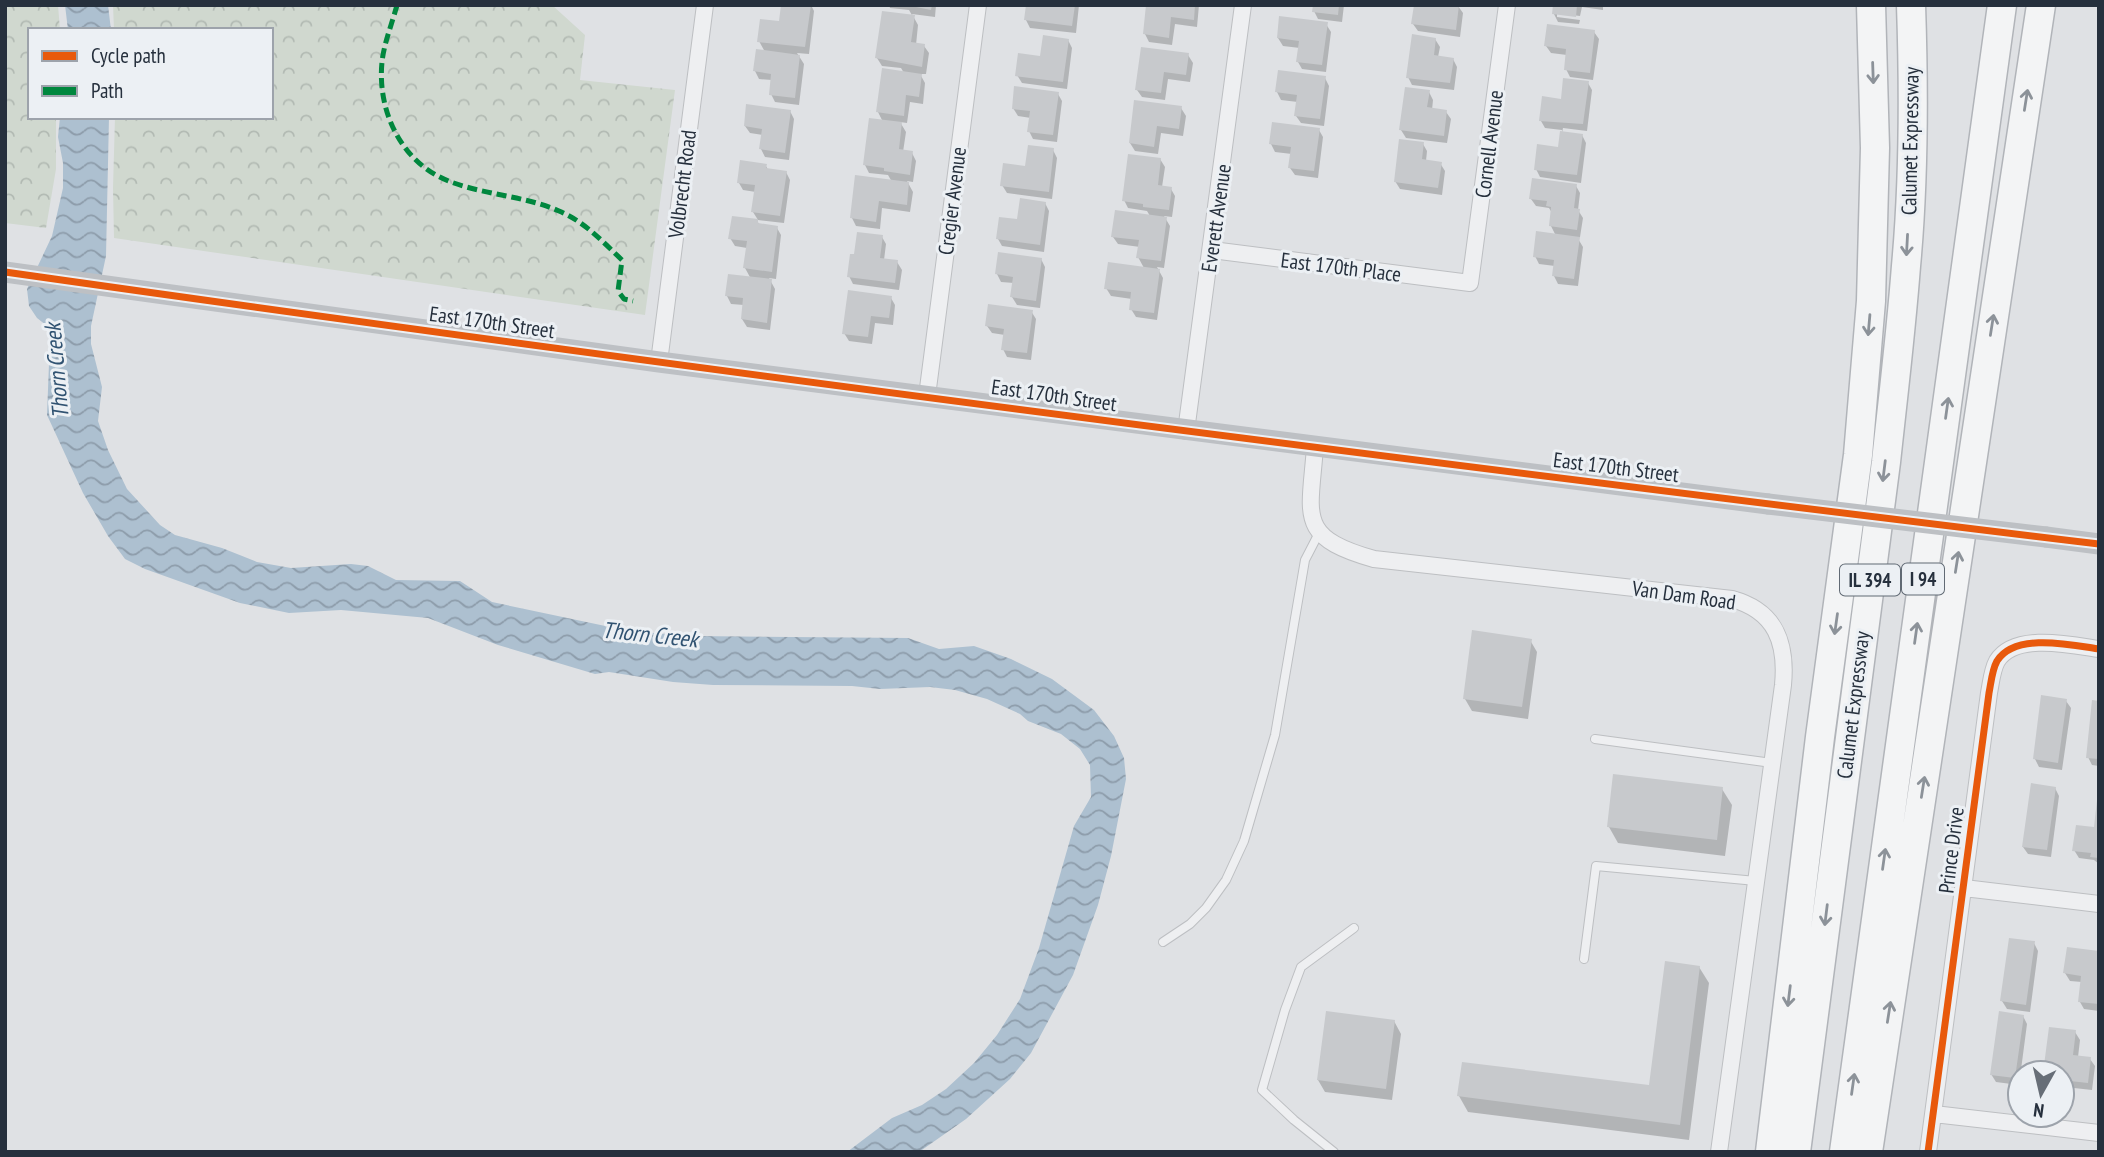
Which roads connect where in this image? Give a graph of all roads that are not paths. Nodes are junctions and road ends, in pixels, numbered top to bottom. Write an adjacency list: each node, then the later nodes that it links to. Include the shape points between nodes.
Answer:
1 (705, 5): 12 (street, Volbrecht Road)
2 (978, 5): 13 (street, Cregier Avenue)
3 (1243, 5): 9 (street, Everett Avenue)
4 (1507, 5): 11 (street, Cornell Avenue)
5 (1871, 5): 31 (highway, one-way to 31, via 1875,162 1871,300 1858,455)
6 (1911, 5): 32 (highway, Calumet Expressway / IL 394, one-way to 32, via 1911,170 1899,345)
7 (2002, 5): 33 (highway, I 94, one-way to 7)
8 (2041, 5): 34 (highway, one-way to 8)
9 (1212, 250): 11 (street, East 170th Place); 14 (street, Everett Avenue)
10 (5, 272): 12 (street, East 170th Street)
11 (1470, 284)
12 (659, 362): 13 (street, East 170th Street)
13 (927, 396): 14 (street, East 170th Street)
14 (1186, 431): 15 (street, East 170th Street)
15 (1315, 447): 16 (street, via 1310,507); 17 (street, East 170th Street, bridge)
16 (1320, 533): 20 (street, Van Dam Road, via 1333,544 1374,559 1744,603 1770,622 1784,653); 25 (lane, via 1305,560 1275,735 1244,841 1226,880 1206,908)
17 (2099, 544)
18 (2099, 649): 22 (street, Prince Drive, via 2028,643 2005,652 1997,661)
19 (1595, 739): 20 (lane)
20 (1772, 763): 21 (street, Van Dam Road)
21 (1756, 881): 26 (lane, via 1596,866); 30 (street, Van Dam Road)
22 (1964, 888): 23 (street); 27 (street, Prince Drive)
23 (2099, 904)
24 (1354, 928): 29 (lane, via 1301,968 1262,1090)
25 (1163, 942)
26 (1584, 959)
27 (1934, 1114): 28 (street); 35 (street, Prince Drive)
28 (2099, 1133)
29 (1334, 1152)
30 (1719, 1152)
31 (1770, 1152)
32 (1796, 1152)
33 (1844, 1152)
34 (1868, 1152)
35 (1928, 1152)

